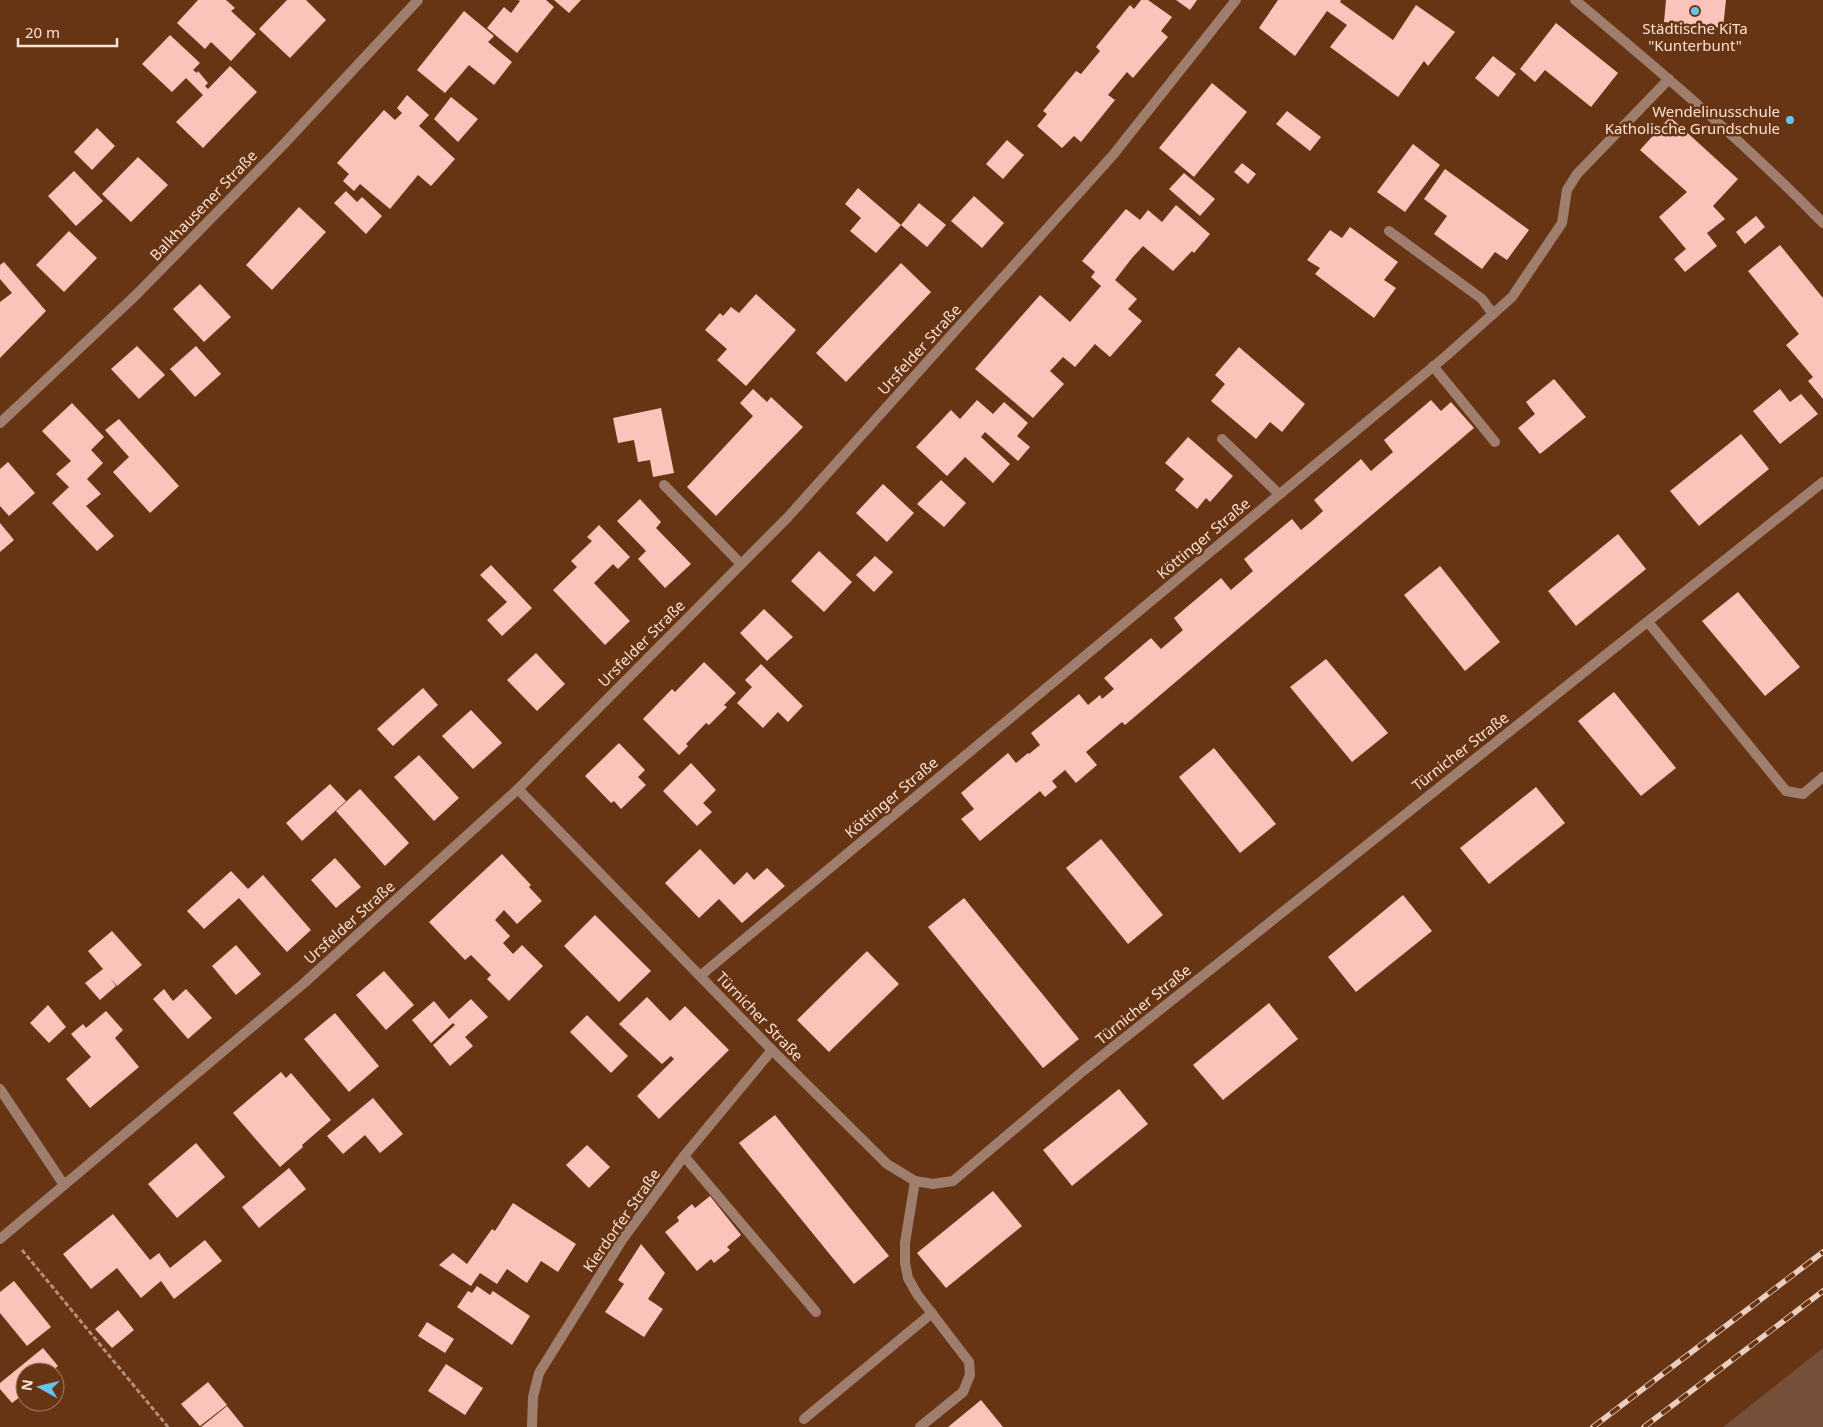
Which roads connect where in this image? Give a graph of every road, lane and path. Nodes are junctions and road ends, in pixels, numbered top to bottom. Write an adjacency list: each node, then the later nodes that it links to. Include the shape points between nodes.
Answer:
1 (418, 0): 9 (street, Balkhausener Straße, via 283,145 136,295)
2 (1236, 0): 15 (street, Ursfelder Straße, via 1113,155 788,517)
3 (1575, 0): 4 (street)
4 (1669, 79): 5 (street); 7 (street, Köttinger Straße, via 1577,174 1567,190 1562,223 1512,297)
5 (1823, 223)
6 (1389, 231): 7 (street, via 1482,299)
7 (1493, 314): 8 (street, Köttinger Straße)
8 (1433, 366): 11 (street); 14 (street, Köttinger Straße)
9 (0, 423)
10 (1222, 439): 14 (street)
11 (1495, 442)
12 (1823, 482): 16 (street, Türnicher Straße)
13 (664, 485): 15 (street)
14 (1279, 494): 19 (street, Köttinger Straße)
15 (741, 564): 18 (street, Ursfelder Straße)
16 (1648, 622): 17 (street, via 1786,791 1803,794); 23 (street, Türnicher Straße, via 1098,1059 953,1181 933,1184)
17 (1823, 777)
18 (518, 789): 19 (street, Türnicher Straße); 24 (street, Ursfelder Straße, via 303,984)
19 (700, 976): 20 (street, Türnicher Straße)
20 (772, 1050): 22 (street, Kierdorfer Straße); 23 (street, Türnicher Straße, via 887,1164)
21 (0, 1089): 24 (street)
22 (684, 1156): 26 (street); 30 (street, Kierdorfer Straße, via 622,1240 540,1373 533,1397)
23 (915, 1181): 27 (street, via 906,1230 905,1263 908,1278)
24 (64, 1185): 25 (street, Ursfelder Straße)
25 (4, 1236): 29 (path)
26 (816, 1312)
27 (932, 1312): 28 (street); 31 (street, via 969,1362 970,1375 963,1392)
28 (804, 1419)
29 (168, 1427)
30 (532, 1427)
31 (920, 1427)

